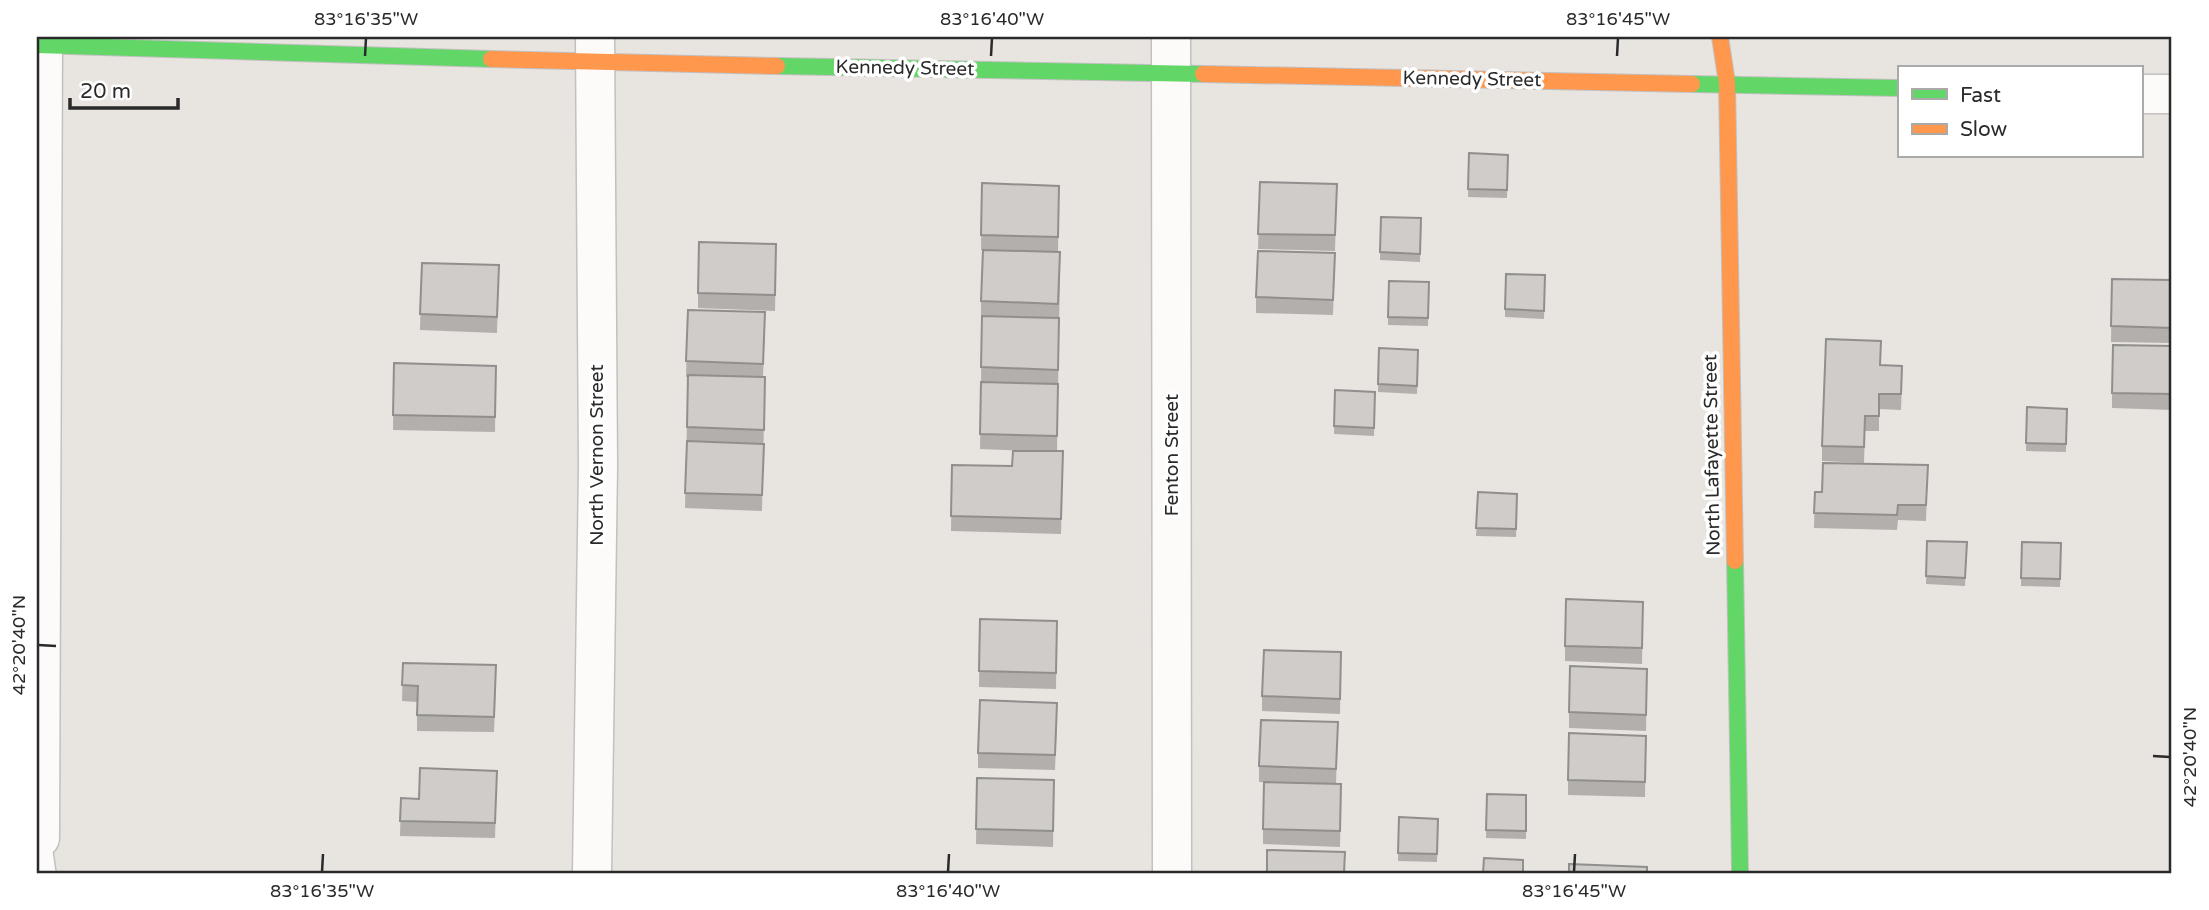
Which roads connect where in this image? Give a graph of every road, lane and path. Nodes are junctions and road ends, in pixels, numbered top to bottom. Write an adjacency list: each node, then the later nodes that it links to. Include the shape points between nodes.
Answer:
1 (1720, 37): 5 (street, North Lafayette Street)
2 (41, 42): 3 (street, Kennedy Street); 9 (street)
3 (594, 49): 4 (street, Kennedy Street); 10 (street, North Vernon Street, via 598,467)
4 (1171, 55): 5 (street, Kennedy Street); 11 (street, Fenton Street)
5 (1727, 83): 6 (street, Kennedy Street); 12 (street, North Lafayette Street)
6 (1898, 88)
7 (2142, 94): 8 (street)
8 (2172, 94)
9 (43, 856)
10 (592, 873)
11 (1172, 873)
12 (1740, 873)

